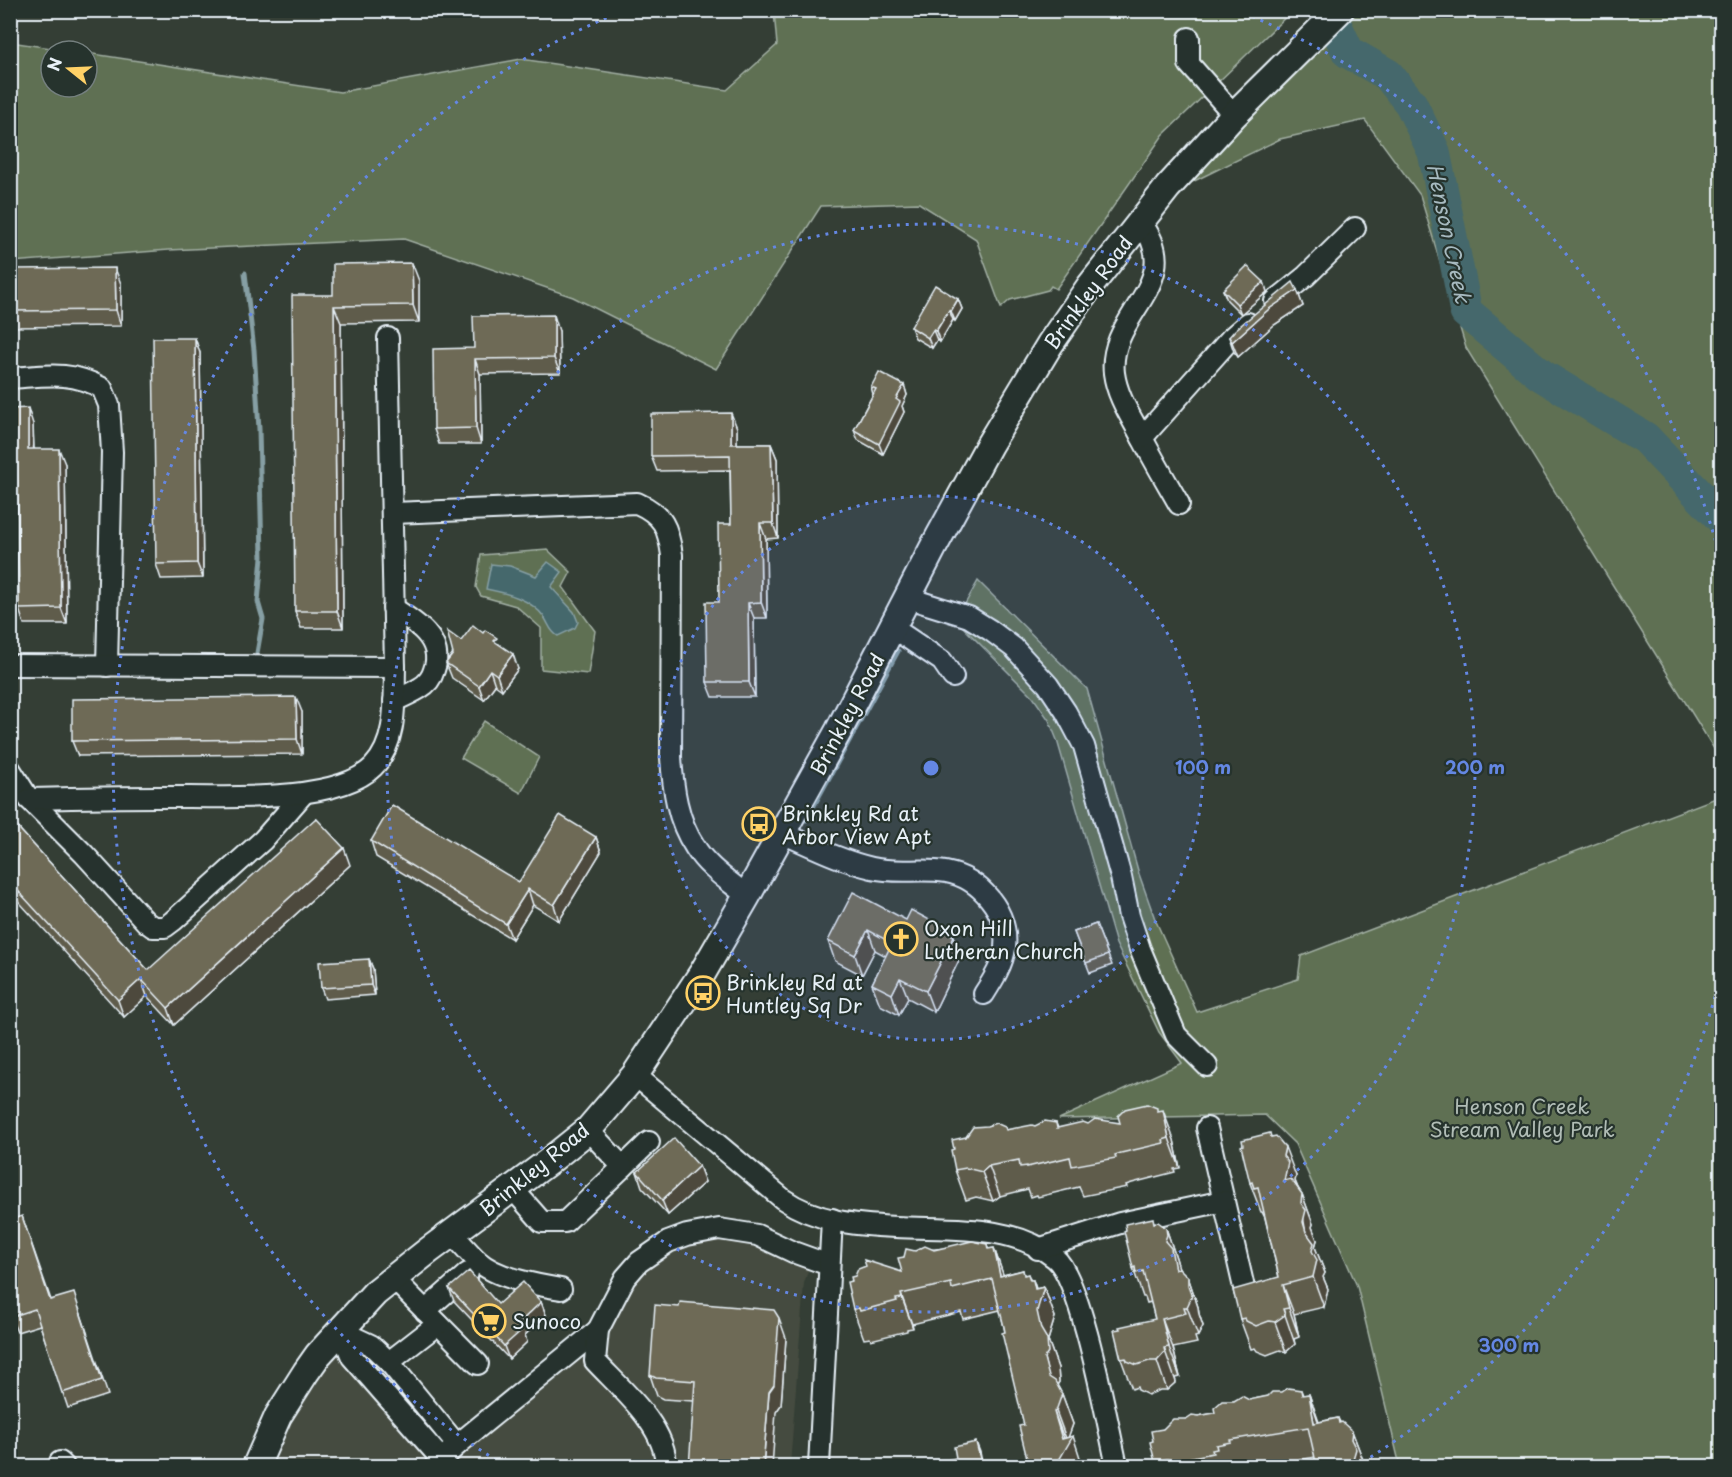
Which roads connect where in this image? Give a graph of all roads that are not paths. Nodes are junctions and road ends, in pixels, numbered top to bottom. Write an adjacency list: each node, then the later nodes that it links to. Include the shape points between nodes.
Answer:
1 (1340, 10): 3 (main road, Brinkley Road)
2 (1189, 38): 3 (street, via 1189,64)
3 (1234, 116): 4 (main road, Brinkley Road)
4 (1140, 222): 8 (street, via 1153,243 1157,264 1150,286 1120,338 1114,371 1119,396); 11 (main road, Brinkley Road, via 1089,286 1050,344 996,432)
5 (1355, 228): 8 (street, via 1306,276 1232,337)
6 (388, 338): 10 (street)
7 (10, 378): 15 (street, via 81,377 102,388 109,405 112,452)
8 (1142, 438): 9 (street)
9 (1179, 504)
10 (393, 513): 12 (street); 23 (street, via 638,503 662,519 672,555 671,757 676,803 695,849)
11 (908, 598): 13 (main road, Brinkley Road); 25 (street, via 969,617 990,630 1014,648 1048,685 1066,712 1084,746 1128,916 1156,990 1176,1035)
12 (393, 608): 16 (street); 18 (street, via 425,631 437,652 436,665 426,683)
13 (893, 628): 17 (street, via 942,661); 22 (main road, Brinkley Road)
14 (10, 665): 15 (street)
15 (107, 666): 16 (street)
16 (396, 667): 18 (street)
17 (953, 677)
18 (394, 700): 20 (street, via 390,735 374,766 353,780)
19 (10, 769): 21 (street)
20 (304, 793): 21 (street); 21 (street, via 262,840 165,927 153,927 146,922)
21 (29, 799)
22 (782, 833): 23 (main road, Brinkley Road); 24 (street, via 874,869 946,872 969,879 990,898 1004,924 1005,948 997,973)
23 (747, 896): 26 (main road, Brinkley Road, via 703,972)
24 (984, 994)
25 (1208, 1066)
26 (635, 1075): 28 (main road, Brinkley Road); 33 (street, via 783,1199 806,1212)
27 (1207, 1128): 32 (street)
28 (588, 1130): 30 (street); 31 (main road, Brinkley Road)
29 (649, 1142): 30 (street)
30 (623, 1167): 31 (street, via 565,1222 542,1222)
31 (512, 1188): 34 (main road, Brinkley Road)
32 (1224, 1201): 35 (street, via 1120,1223); 40 (street)
33 (832, 1219): 35 (street, via 866,1225 985,1232); 37 (street)
34 (453, 1234): 36 (street); 38 (main road, Brinkley Road)
35 (1038, 1249): 51 (street, via 1061,1265 1074,1293)
36 (479, 1263): 39 (street, via 498,1273); 41 (street)
37 (829, 1265): 43 (street, via 757,1235 719,1229 687,1235 668,1242 639,1262 625,1278); 50 (street)
38 (394, 1279): 41 (street); 42 (main road, Brinkley Road, via 375,1293)
39 (561, 1289)
40 (1245, 1292)
41 (431, 1317): 44 (street); 45 (street)
42 (341, 1330): 44 (street, via 371,1345); 47 (street, via 352,1357); 48 (main road, Brinkley Road, via 290,1395)
43 (598, 1330): 46 (street); 49 (street, via 595,1361 656,1430)
44 (389, 1362): 46 (street)
45 (478, 1364)
46 (457, 1445): 47 (street)
47 (439, 1463)
48 (256, 1467)
49 (666, 1467)
50 (819, 1467)
51 (1117, 1467)

